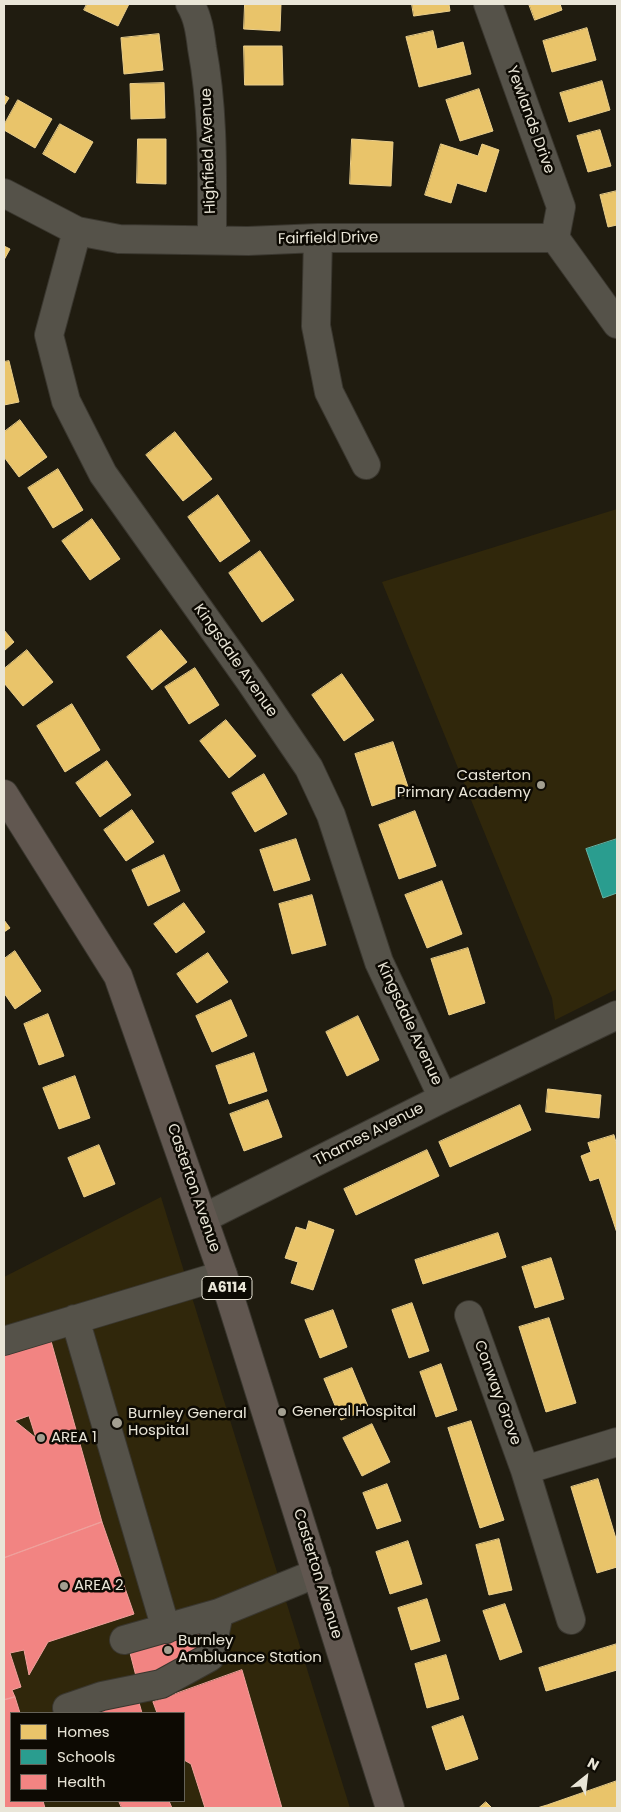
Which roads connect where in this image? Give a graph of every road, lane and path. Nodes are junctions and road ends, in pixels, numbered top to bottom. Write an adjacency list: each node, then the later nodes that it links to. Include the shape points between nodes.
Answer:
1 (190, 4): 7 (street, Highfield Avenue, via 196,13 206,68 211,121)
2 (488, 4): 6 (street, Yewlands Drive, via 561,207)
3 (4, 193): 4 (street, Fairfield Drive)
4 (77, 231): 7 (street, Fairfield Drive, via 119,239); 12 (street, Kingsdale Avenue, via 49,335 66,401 103,474 309,768 331,815 379,962)
5 (318, 238): 6 (street, Fairfield Drive); 7 (street, Fairfield Drive); 9 (street, via 316,326 329,392)
6 (555, 238): 8 (street)
7 (212, 240)
8 (617, 324)
9 (366, 465)
10 (4, 794): 13 (highway, Casterton Avenue / A6114, via 118,976)
11 (617, 1015): 12 (street, Thames Avenue)
12 (443, 1098): 13 (street, Thames Avenue)
13 (204, 1218): 14 (highway, Casterton Avenue / A6114)
14 (223, 1275): 16 (street); 20 (highway, Casterton Avenue / A6114)
15 (469, 1316): 19 (street, Conway Grove)
16 (75, 1319): 17 (street); 23 (street)
17 (4, 1341)
18 (617, 1442): 19 (street)
19 (525, 1470): 22 (street, Conway Grove)
20 (317, 1573): 21 (street); 26 (highway, Casterton Avenue / A6114)
21 (219, 1613): 23 (street); 25 (street, via 210,1657 161,1684 102,1696)
22 (571, 1620)
23 (166, 1629): 24 (street)
24 (124, 1640)
25 (66, 1708)
26 (390, 1808)

